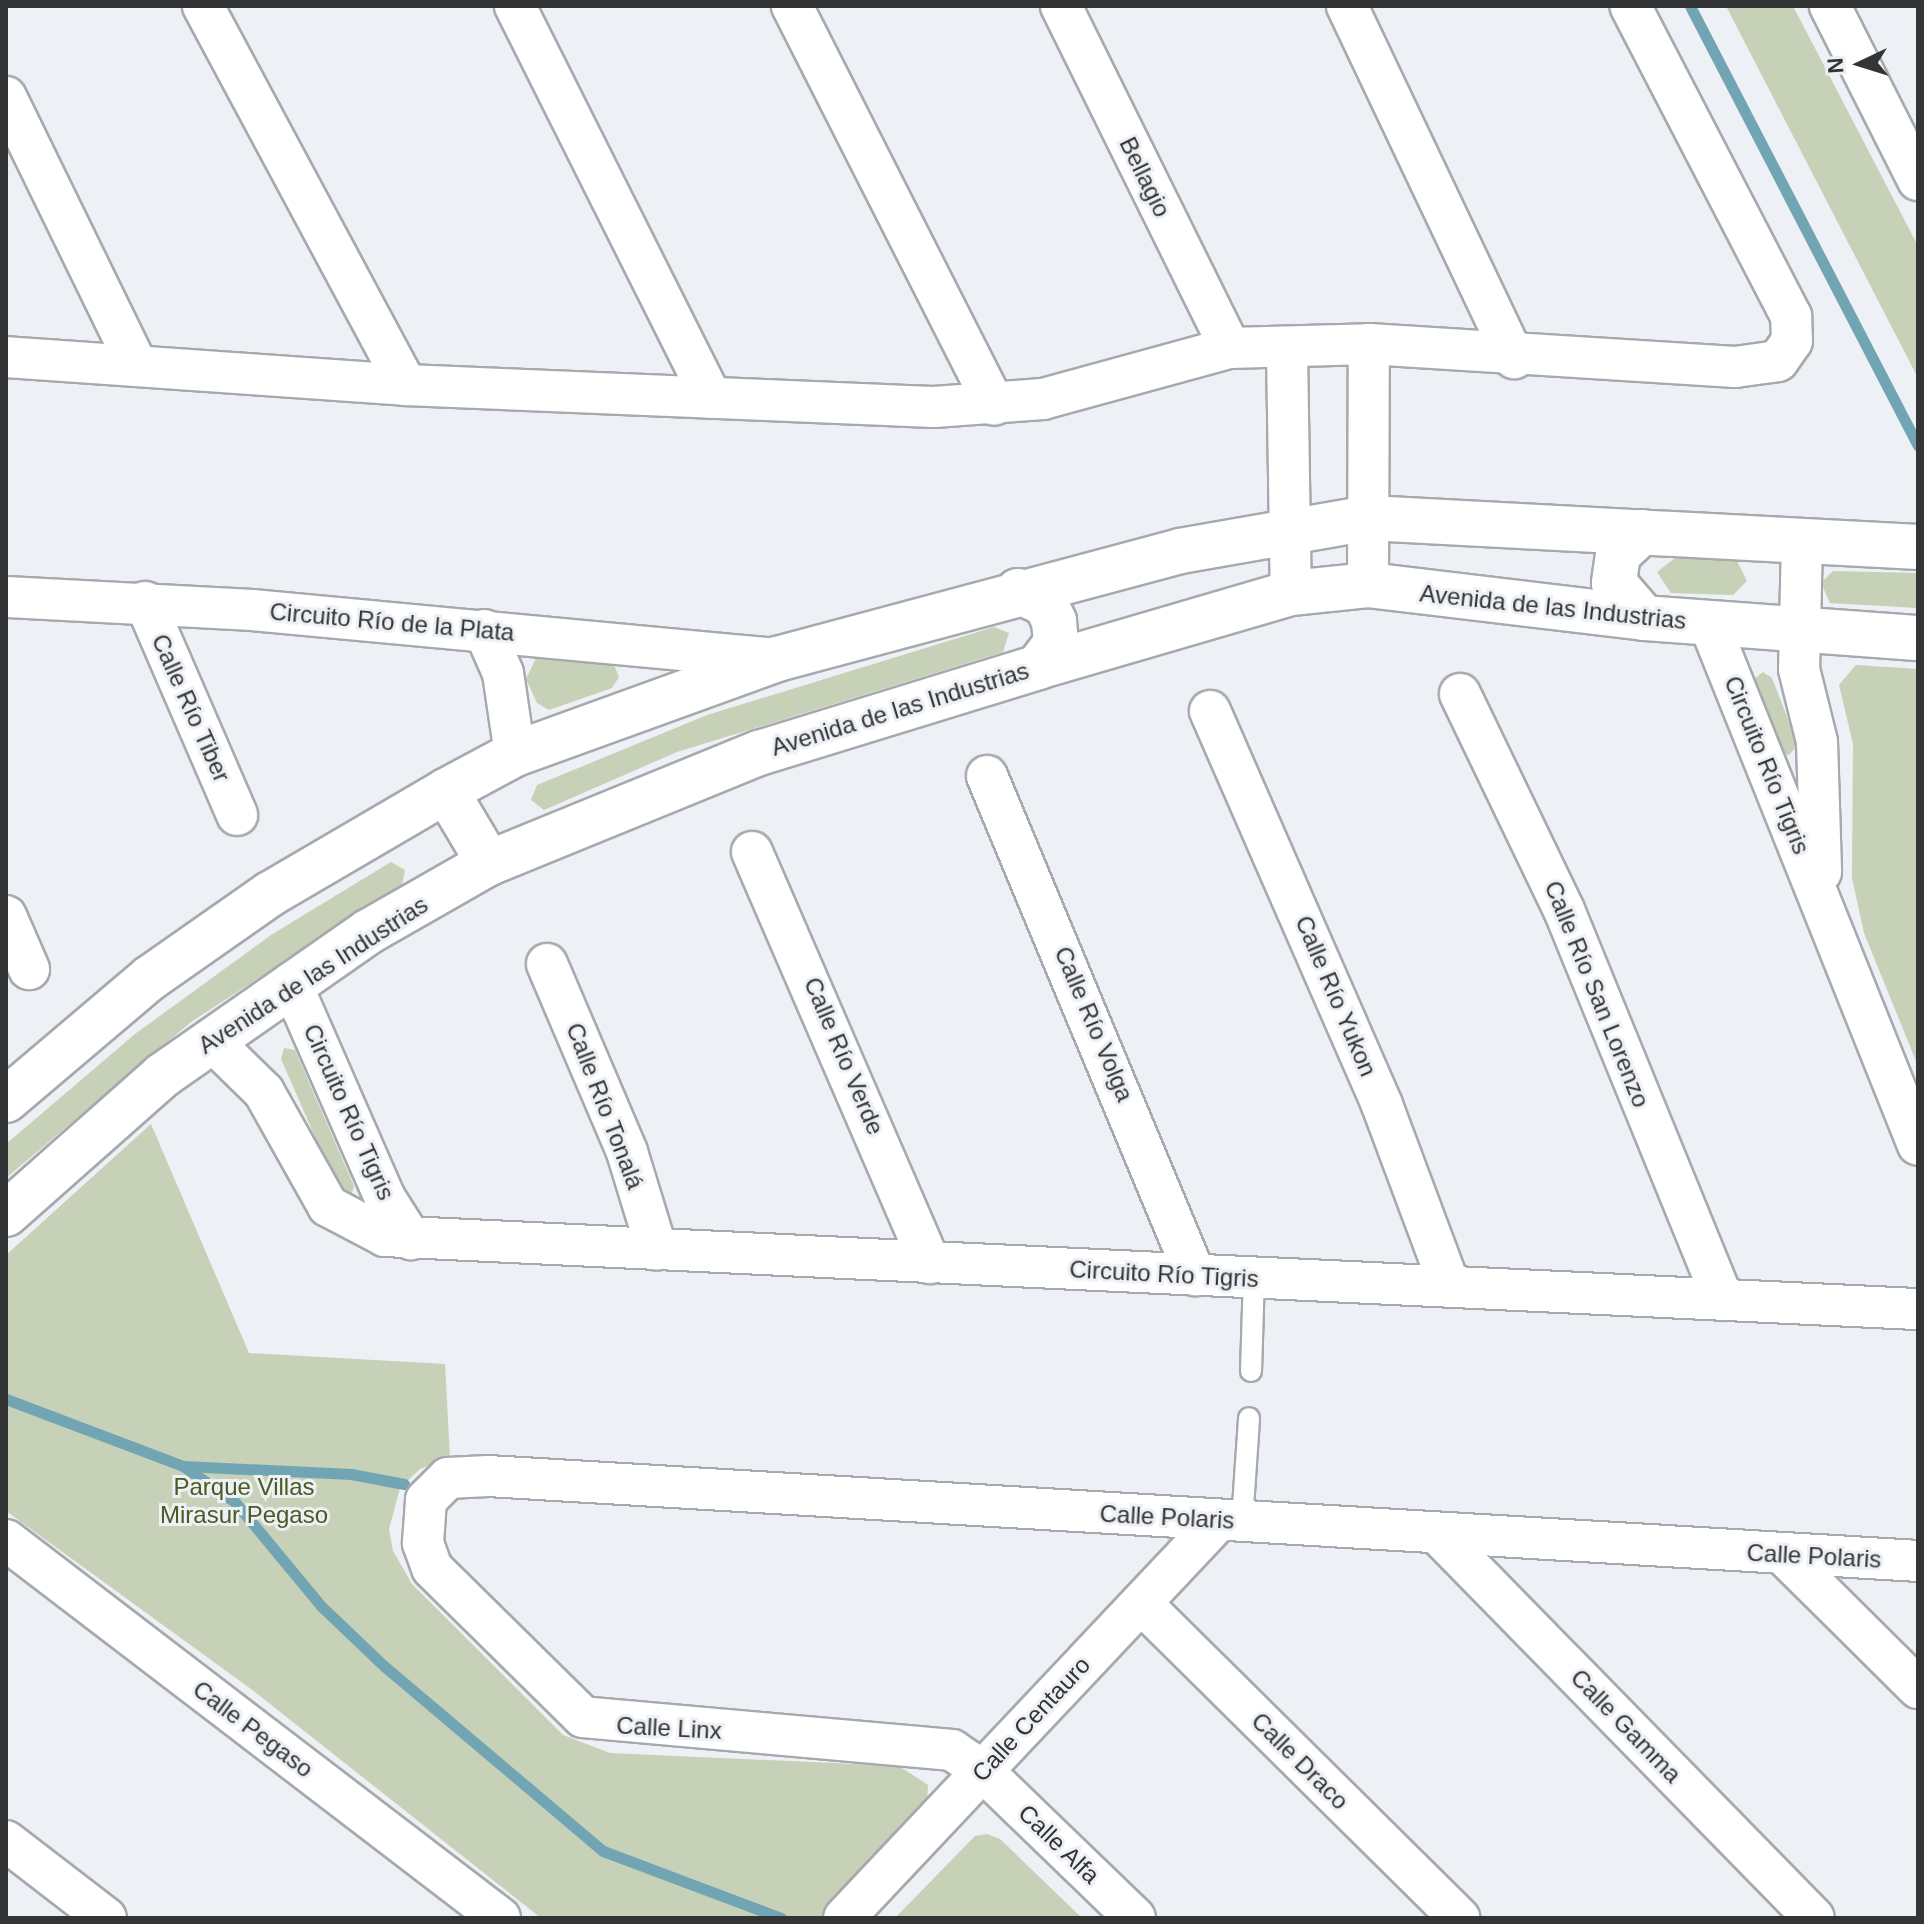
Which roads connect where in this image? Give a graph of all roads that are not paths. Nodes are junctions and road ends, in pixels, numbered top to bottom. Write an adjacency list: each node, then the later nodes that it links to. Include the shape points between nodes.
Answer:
1 (203, 6): 16 (street)
2 (515, 6): 17 (street)
3 (792, 6): 18 (street)
4 (1061, 6): 11 (street, Bellagio)
5 (1347, 6): 14 (street)
6 (1630, 6): 14 (street, via 1791,316 1792,341 1778,361 1762,366)
7 (1830, 6): 9 (street)
8 (6, 97): 15 (street)
9 (1918, 180)
10 (1369, 344): 12 (street); 14 (street); 19 (street)
11 (1230, 348): 12 (street); 18 (street, via 1043,399)
12 (1287, 350): 20 (street)
13 (6, 357): 15 (street)
14 (1514, 358)
15 (136, 363): 16 (street)
16 (406, 385): 17 (street)
17 (711, 398): 18 (street)
18 (994, 405)
19 (1369, 518): 20 (street); 21 (street); 24 (street)
20 (1292, 526): 25 (street); 26 (street)
21 (1642, 532): 22 (street); 29 (street, via 1618,554 1614,583)
22 (1802, 540): 23 (street); 32 (street, Circuito Río Tigris)
23 (1918, 547)
24 (1368, 585): 26 (street, Avenida de las Industrias); 29 (street, Avenida de las Industrias)
25 (1018, 591): 34 (street); 35 (street, via 1046,604 1054,621 1056,643)
26 (1291, 593): 35 (street, Avenida de las Industrias)
27 (6, 597): 28 (street, Circuito Río de la Plata)
28 (145, 602): 31 (street, Circuito Río de la Plata); 41 (street, Calle Río Tiber)
29 (1644, 618): 30 (street, Avenida de las Industrias)
30 (1709, 623): 32 (street, Avenida de las Industrias); 44 (street, Circuito Río Tigris)
31 (484, 630): 34 (street, Circuito Río de la Plata); 38 (street, via 503,673)
32 (1797, 631): 33 (street, Avenida de las Industrias); 44 (street, Circuito Río Tigris, via 1817,742)
33 (1918, 638)
34 (777, 659): 38 (street)
35 (1038, 667): 43 (street, Avenida de las Industrias, via 759,753)
36 (1460, 694): 59 (street, Calle Río San Lorenzo, via 1564,910)
37 (1210, 711): 58 (street, Calle Río Yukon, via 1382,1105)
38 (515, 754): 40 (street)
39 (987, 776): 56 (street, Calle Río Volga)
40 (446, 791): 43 (street); 50 (street, via 246,910 150,978)
41 (237, 815)
42 (752, 852): 55 (street, Calle Río Verde)
43 (489, 863): 48 (street, Avenida de las Industrias)
44 (1824, 907): 51 (street, Circuito Río Tigris)
45 (6, 916): 47 (street)
46 (547, 964): 54 (street, Calle Río Tonalá, via 627,1152)
47 (29, 969)
48 (291, 983): 49 (street, Avenida de las Industrias); 53 (street, Circuito Río Tigris, via 385,1198)
49 (212, 1041): 52 (street, Avenida de las Industrias); 53 (street, Circuito Río Tigris, via 264,1092 328,1206 366,1231)
50 (6, 1100)
51 (1918, 1145)
52 (6, 1214)
53 (411, 1239): 54 (street, Circuito Río Tigris)
54 (657, 1250): 55 (street, Circuito Río Tigris)
55 (930, 1263): 56 (street, Circuito Río Tigris)
56 (1195, 1275): 57 (street, Circuito Río Tigris)
57 (1254, 1278): 58 (street, Circuito Río Tigris); 61 (lane)
58 (1450, 1287): 59 (street, Circuito Río Tigris)
59 (1723, 1300): 60 (street, Circuito Río Tigris)
60 (1918, 1309)
61 (1251, 1371)
62 (1249, 1418): 64 (lane)
63 (426, 1500): 64 (street, Calle Polaris, via 448,1478 488,1476); 71 (street, Calle Linx, via 423,1543 432,1568 583,1717 926,1743)
64 (1230, 1521): 65 (street, Calle Polaris); 69 (street, Calle Centauro)
65 (1438, 1534): 67 (street, Calle Polaris); 78 (street, Calle Gamma)
66 (6, 1540): 74 (street, Calle Pegaso)
67 (1784, 1555): 68 (street, Calle Polaris); 70 (street)
68 (1918, 1561)
69 (1141, 1603): 71 (street, Calle Centauro); 77 (street, Calle Draco)
70 (1918, 1688)
71 (983, 1771): 75 (street, Calle Centauro); 76 (street, Calle Alfa)
72 (6, 1841): 73 (street)
73 (106, 1918)
74 (500, 1918)
75 (844, 1918)
76 (1135, 1918)
77 (1459, 1918)
78 (1814, 1918)

